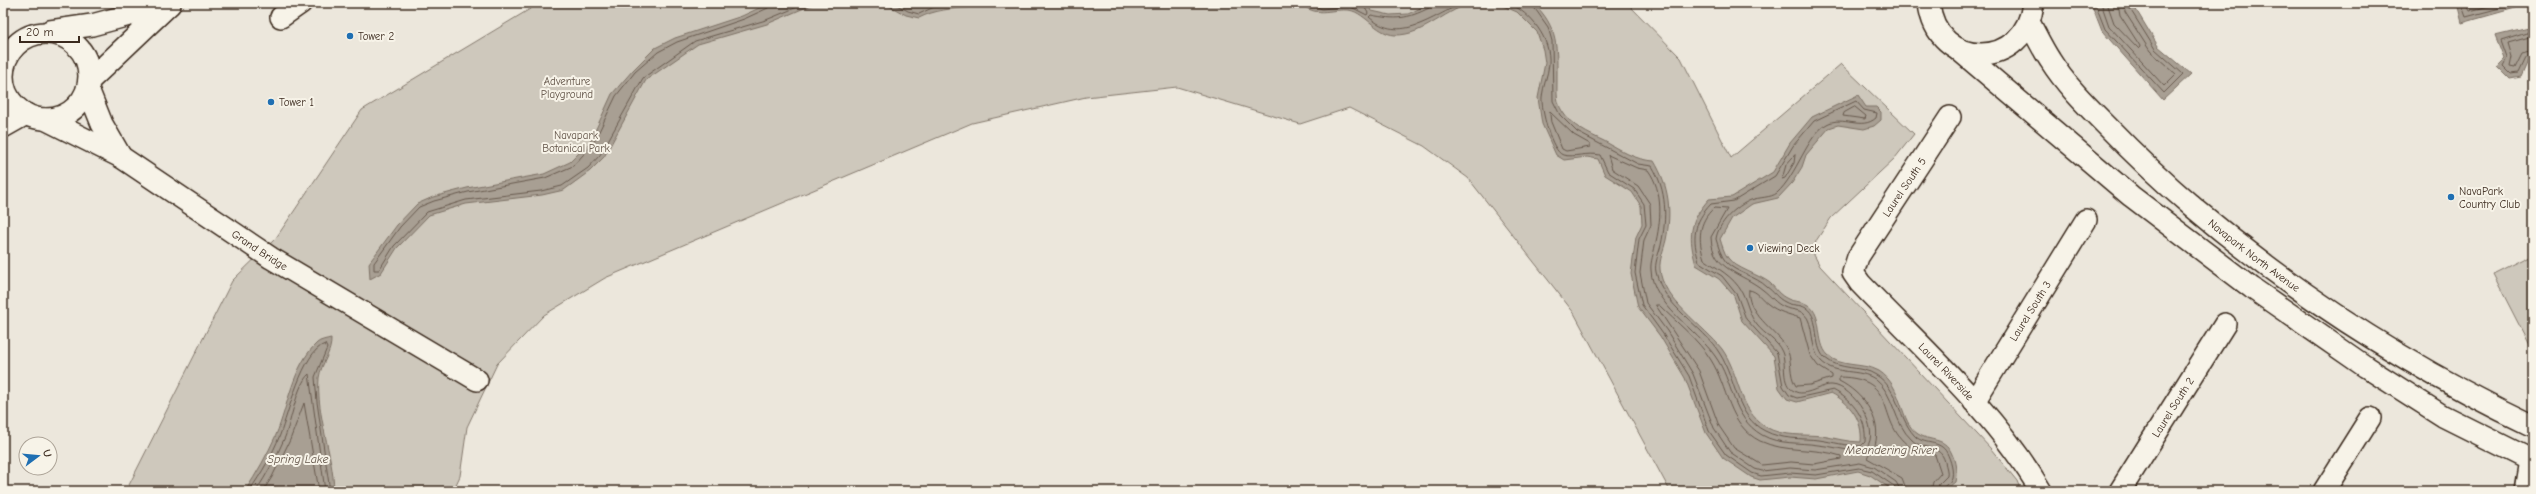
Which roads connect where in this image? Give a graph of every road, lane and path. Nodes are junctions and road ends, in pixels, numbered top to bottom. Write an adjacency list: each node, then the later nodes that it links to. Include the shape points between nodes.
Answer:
1 (170, 3): 6 (street, via 92,24); 8 (street)
2 (301, 3): 5 (street)
3 (1929, 3): 7 (street, via 1934,24 1940,35)
4 (2031, 13): 7 (street, via 2023,33 2006,48 1982,54); 16 (street, Navapark North Avenue, via 2050,60 2073,91 2152,173 2296,288)
5 (281, 17)
6 (44, 32): 8 (street, via 66,37 78,46 86,59); 9 (street, via 30,35 17,43 8,56 4,70 4,84 13,104)
7 (1959, 50): 17 (street, via 2131,196 2252,288)
8 (88, 85): 9 (street, via 82,100 69,113 57,118); 12 (street, via 102,124)
9 (36, 117): 11 (street); 12 (street, Grand Bridge)
10 (1950, 117): 14 (street, Laurel South 5)
11 (3, 127)
12 (121, 157): 18 (street, Grand Bridge, via 271,258)
13 (2086, 220): 19 (street, Laurel South 3)
14 (1858, 257): 19 (street, Laurel Riverside, via 1853,273 1860,284)
15 (2225, 324): 24 (street, Laurel South 2)
16 (2381, 345): 17 (street); 21 (street, Navapark North Avenue, via 2448,383)
17 (2366, 367): 22 (street, via 2443,416)
18 (477, 380)
19 (1974, 402): 23 (street, Laurel Riverside, via 2022,458)
20 (2370, 418): 25 (street)
21 (2533, 426)
22 (2532, 461): 26 (street)
23 (2041, 491)
24 (2120, 491)
25 (2324, 491)
26 (2526, 491)

